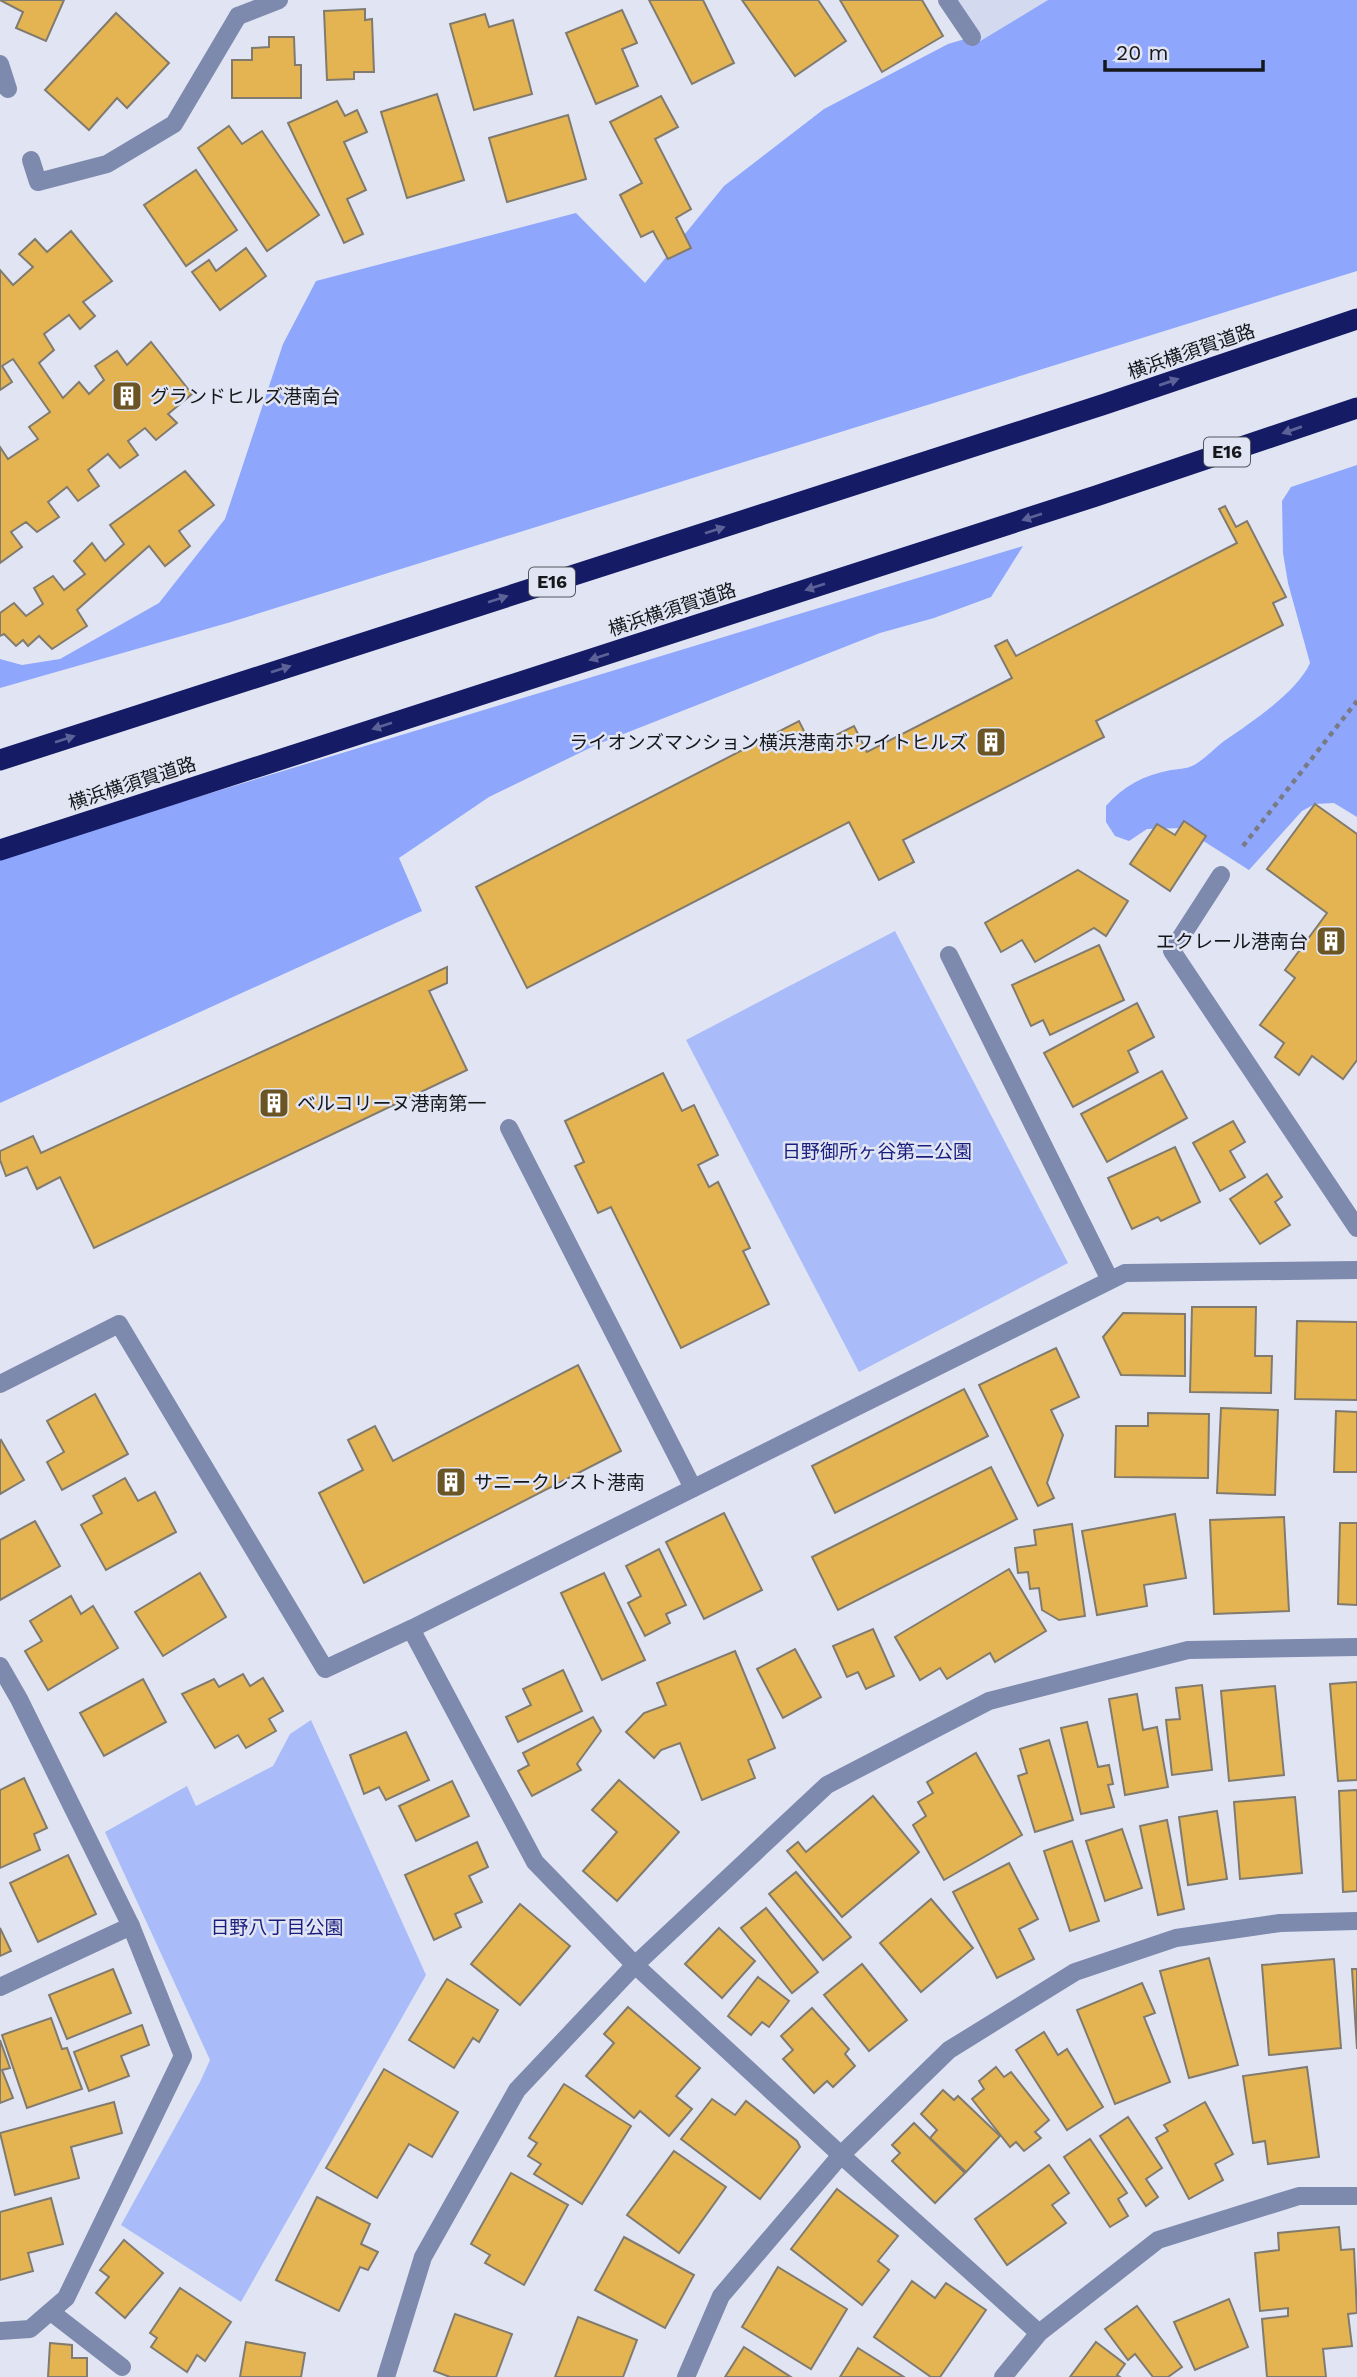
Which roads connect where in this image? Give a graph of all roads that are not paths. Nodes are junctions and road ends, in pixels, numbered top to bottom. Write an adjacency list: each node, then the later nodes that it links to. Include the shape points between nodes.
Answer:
1 (279, 0): 6 (street, via 239,16 174,124 107,164 38,182)
2 (947, 0): 3 (street)
3 (972, 37)
4 (0, 64): 5 (street)
5 (8, 89)
6 (31, 160)
7 (1357, 319): 9 (highway, 横浜横須賀道路 / E16, one-way to 7)
8 (1357, 408): 10 (highway, 横浜横須賀道路 / E16, one-way to 10)
9 (0, 760)
10 (0, 850)
11 (1221, 875): 14 (street, via 1172,951)
12 (949, 955): 16 (street)
13 (509, 1128): 18 (street)
14 (1357, 1228)
15 (1357, 1270): 16 (street, via 1125,1273)
16 (1110, 1280): 18 (street)
17 (0, 1384): 19 (street, via 119,1324 326,1669)
18 (693, 1488): 19 (street)
19 (411, 1629): 24 (street, via 535,1862)
20 (1357, 1647): 24 (street, via 1188,1650 989,1701 827,1785)
21 (0, 1666): 23 (street)
22 (1357, 1921): 26 (street, via 1280,1923 1176,1938 1075,1972 949,2050)
23 (131, 1926): 25 (street); 28 (street, via 183,2056 66,2298)
24 (635, 1965): 26 (street); 32 (street, via 517,2090 423,2257)
25 (0, 1987)
26 (841, 2155): 30 (street); 33 (street, via 721,2297)
27 (1357, 2196): 30 (street, via 1299,2196 1158,2240)
28 (51, 2312): 29 (street, via 30,2329); 31 (street)
29 (0, 2332)
30 (1039, 2333): 34 (street)
31 (122, 2367)
32 (386, 2377)
33 (686, 2377)
34 (1003, 2377)

